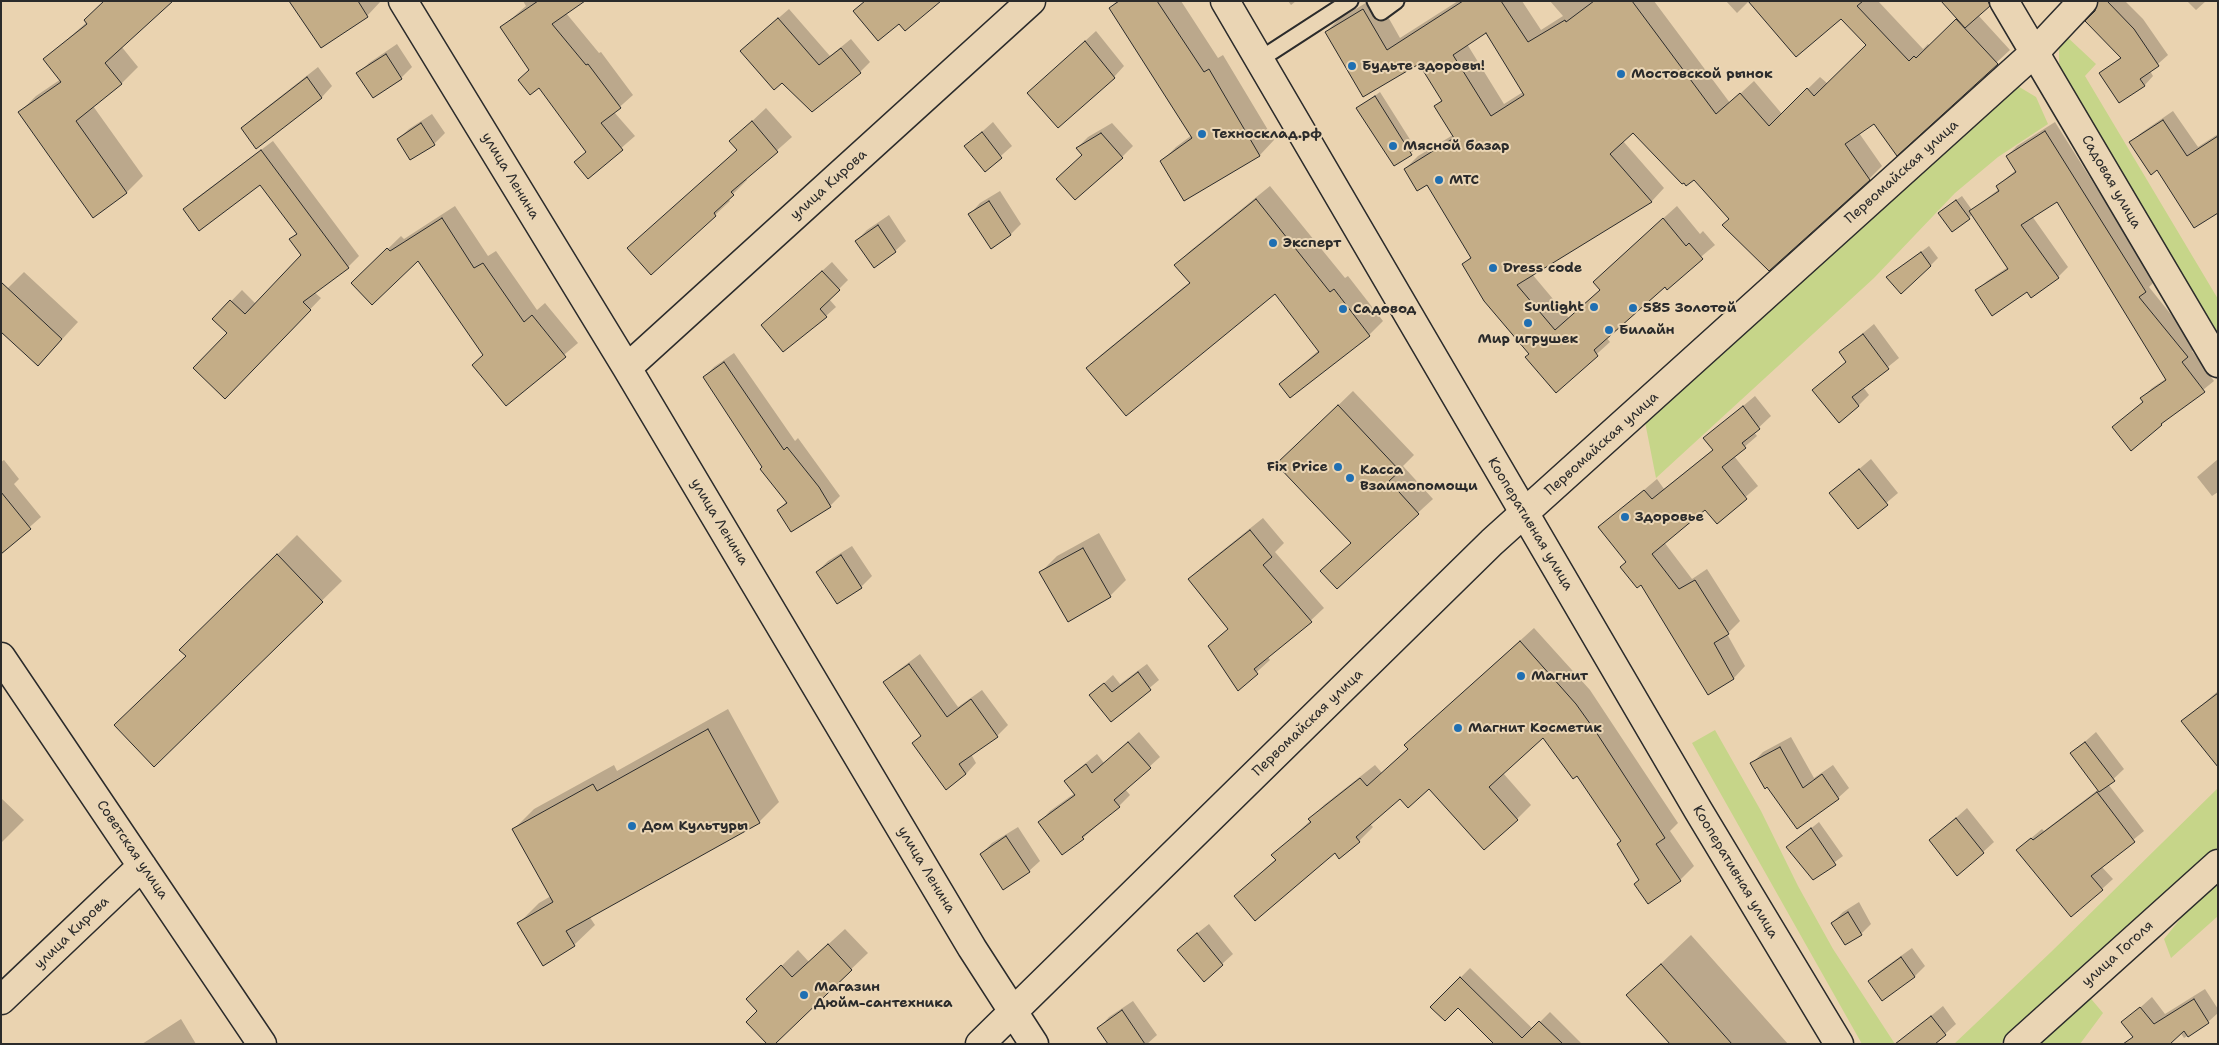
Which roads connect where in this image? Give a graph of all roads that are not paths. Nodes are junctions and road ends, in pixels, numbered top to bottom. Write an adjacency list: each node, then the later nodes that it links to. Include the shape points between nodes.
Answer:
1 (403, 1): 12 (street, улица Ленина)
2 (1031, 1): 12 (street, улица Кирова)
3 (1225, 1): 10 (street, Кооперативная улица)
4 (1350, 1): 10 (lane)
5 (1375, 1): 6 (lane, via 1381,12)
6 (1396, 1)
7 (2004, 1): 9 (street, Садовая улица)
8 (2082, 1): 9 (street, Первомайская улица)
9 (2035, 52): 11 (street, Садовая улица); 13 (street, Первомайская улица)
10 (1259, 60): 13 (street, Кооперативная улица)
11 (2218, 362)
12 (627, 368): 18 (street, улица Ленина)
13 (1525, 514): 18 (street, Первомайская улица, via 1492,542); 22 (street, Кооперативная улица)
14 (1, 657): 16 (street, Советская улица)
15 (2218, 864): 23 (street, улица Гоголя)
16 (142, 866): 17 (street, улица Кирова); 19 (street, Советская улица)
17 (1, 1000)
18 (1013, 1012): 20 (street, Первомайская улица); 21 (street, улица Ленина)
19 (262, 1044)
20 (980, 1044)
21 (1034, 1044)
22 (1839, 1044)
23 (2018, 1044)

